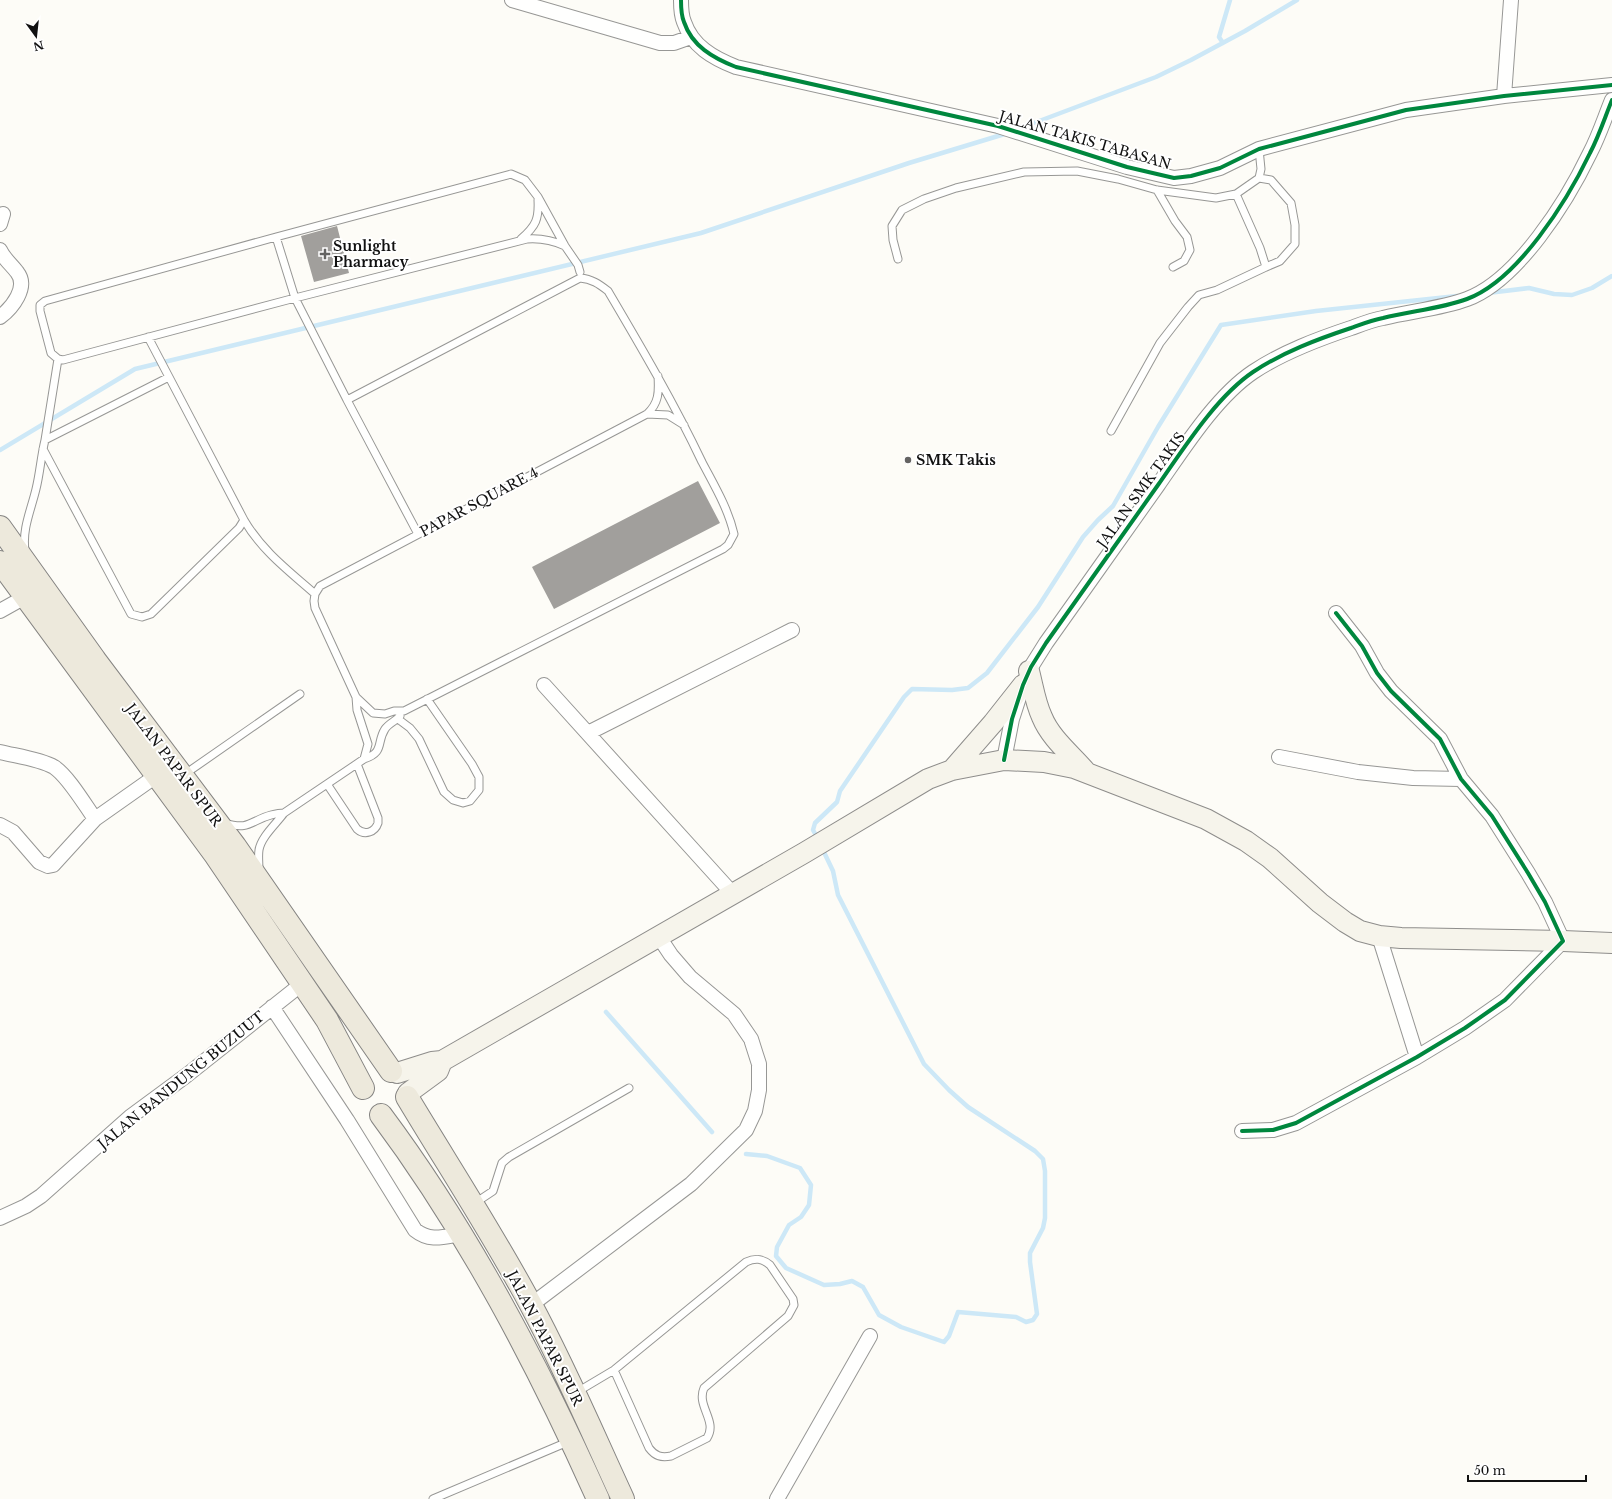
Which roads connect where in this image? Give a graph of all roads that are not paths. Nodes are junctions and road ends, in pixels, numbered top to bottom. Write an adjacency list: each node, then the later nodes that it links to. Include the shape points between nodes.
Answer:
1 (512, 0): 4 (street, via 660,43 674,43)
2 (681, 0): 4 (street, JALAN TAKIS TABASAN, via 683,21)
3 (1511, 0): 6 (street)
4 (690, 37): 8 (street, JALAN TAKIS TABASAN, via 703,50 736,67 998,126 1127,167 1174,178 1220,168)
5 (1612, 85): 6 (street, JALAN TAKIS TABASAN)
6 (1504, 96): 8 (street, JALAN TAKIS TABASAN, via 1406,110)
7 (1612, 100): 43 (street, JALAN SMK TAKIS, via 1590,153 1566,196 1543,231 1497,282 1467,299 1381,318 1322,338 1278,357 1235,386 1180,454 1046,643)
8 (1259, 149): 9 (lane)
9 (1259, 178): 11 (lane); 19 (lane, via 1271,180 1291,203 1295,225 1295,244 1280,261)
10 (1157, 190): 11 (lane, via 1216,198); 17 (lane, via 1118,179 1070,171 1024,172 956,188 902,210 892,226); 18 (lane, via 1187,237 1190,250 1184,261)
11 (1236, 194): 19 (lane)
12 (538, 198): 13 (lane, via 525,180 511,174); 14 (lane, via 535,226); 15 (lane)
13 (276, 237): 21 (lane); 24 (lane, via 45,301 40,305 40,311 51,353)
14 (520, 241): 15 (lane, via 543,239 557,242); 21 (lane)
15 (566, 249): 20 (lane)
16 (0, 250): 22 (street, via 4,259 17,271 22,284 10,308)
17 (898, 259)
18 (1173, 267)
19 (1266, 267): 30 (lane, via 1217,290 1199,295 1160,343)
20 (579, 272): 25 (lane, via 608,291); 27 (lane)
21 (295, 298): 23 (lane); 27 (lane)
22 (0, 318)
23 (148, 337): 24 (lane, via 63,360); 26 (lane)
24 (58, 359): 31 (lane)
25 (658, 376): 28 (lane, PAPAR SQUARE 4, via 658,398 653,409); 29 (lane)
26 (168, 377): 31 (lane); 33 (lane)
27 (347, 400): 35 (lane)
28 (647, 414): 29 (lane, via 668,415); 35 (lane, PAPAR SQUARE 4)
29 (685, 427): 47 (lane, via 732,526 734,534 728,545)
30 (1111, 431)
31 (45, 440): 32 (lane)
32 (44, 449): 33 (lane, via 131,614 142,617 151,614 239,528); 37 (lane, via 23,538)
33 (244, 520): 38 (lane, via 270,555)
34 (0, 527): 37 (main road, JALAN PAPAR SPUR)
35 (418, 534): 38 (lane, PAPAR SQUARE 4, via 328,580)
36 (0, 562): 39 (main road)
37 (26, 564): 59 (main road, JALAN PAPAR SPUR)
38 (315, 594): 46 (lane, via 315,608)
39 (25, 597): 40 (street); 58 (main road)
40 (0, 611)
41 (1336, 613): 60 (street, via 1362,646 1377,673 1391,691 1440,739)
42 (792, 630): 50 (street)
43 (1026, 678): 54 (street, JALAN SMK TAKIS, via 1012,719); 56 (main road, via 993,723); 57 (main road, via 1042,718 1058,741)
44 (544, 685): 50 (street)
45 (300, 694): 59 (lane)
46 (356, 697): 48 (lane, via 373,713); 53 (lane, via 357,710 368,744)
47 (427, 699): 48 (lane); 49 (lane, via 480,777 479,790 470,801 463,803 453,800 444,792 419,739)
48 (404, 711): 49 (lane)
49 (398, 719): 53 (lane, via 388,725 377,752)
50 (588, 733): 67 (street)
51 (0, 752): 63 (street, via 44,763 57,770)
52 (1279, 757): 60 (street, via 1358,772 1413,778)
53 (364, 759): 55 (lane)
54 (1004, 760): 56 (main road); 57 (main road, via 1044,762)
55 (357, 764): 61 (lane); 61 (lane, via 378,818 374,830 365,834 360,833)
56 (952, 770): 67 (main road, via 915,786)
57 (1087, 773): 69 (main road, via 1206,819 1246,841 1270,858 1345,922 1360,931)
58 (156, 776): 63 (street); 72 (main road, via 216,856)
59 (183, 776): 64 (main road, JALAN PAPAR SPUR)
60 (1461, 779): 70 (street, via 1492,816 1545,902)
61 (327, 784): 62 (lane)
62 (284, 813): 64 (lane, via 270,815 242,826); 66 (lane, via 261,844)
63 (95, 819): 65 (street, via 57,862 48,866 39,862 13,832)
64 (215, 819): 66 (main road, JALAN PAPAR SPUR)
65 (0, 825)
66 (259, 880): 76 (main road, JALAN PAPAR SPUR)
67 (732, 894): 68 (main road)
68 (659, 936): 75 (main road); 85 (street, via 671,956 690,977 734,1014 751,1039 759,1064 759,1090 755,1111 746,1130 691,1184)
69 (1379, 936): 70 (main road); 74 (street)
70 (1563, 941): 71 (main road); 74 (street, via 1505,1000 1465,1028)
71 (1612, 944)
72 (303, 983): 73 (street, JALAN BANDUNG BUZUUT); 77 (main road, via 327,1020)
73 (272, 1007): 83 (street, JALAN BANDUNG BUZUUT, via 130,1117 41,1196); 84 (street, via 415,1230 422,1236 431,1238)
74 (1417, 1056): 81 (street, via 1296,1123 1273,1130)
75 (442, 1061): 76 (main road); 79 (main road, via 438,1071)
76 (394, 1072): 77 (main road, via 384,1070 370,1075); 79 (main road, via 403,1078)
77 (363, 1088): 80 (main road, via 362,1095 368,1108)
78 (629, 1088): 82 (lane, via 509,1157 502,1163 493,1190)
79 (408, 1095): 80 (main road, via 395,1113); 82 (main road, JALAN PAPAR SPUR)
80 (381, 1115): 84 (main road, JALAN PAPAR SPUR, via 440,1198)
81 (1242, 1131)
82 (473, 1205): 85 (main road, JALAN PAPAR SPUR)
83 (0, 1218)
84 (461, 1234): 89 (main road, JALAN PAPAR SPUR, via 507,1312)
85 (531, 1305): 88 (main road, JALAN PAPAR SPUR)
86 (870, 1336): 93 (street)
87 (614, 1370): 87 (lane, via 752,1259 770,1265 793,1299 794,1305 788,1316 704,1388 702,1398 711,1427 707,1438 671,1456 664,1458 652,1453); 88 (lane)
88 (574, 1393): 92 (main road, JALAN PAPAR SPUR)
89 (572, 1440): 90 (lane); 91 (main road, JALAN PAPAR SPUR)
90 (433, 1499)
91 (598, 1499)
92 (623, 1499)
93 (777, 1499)

